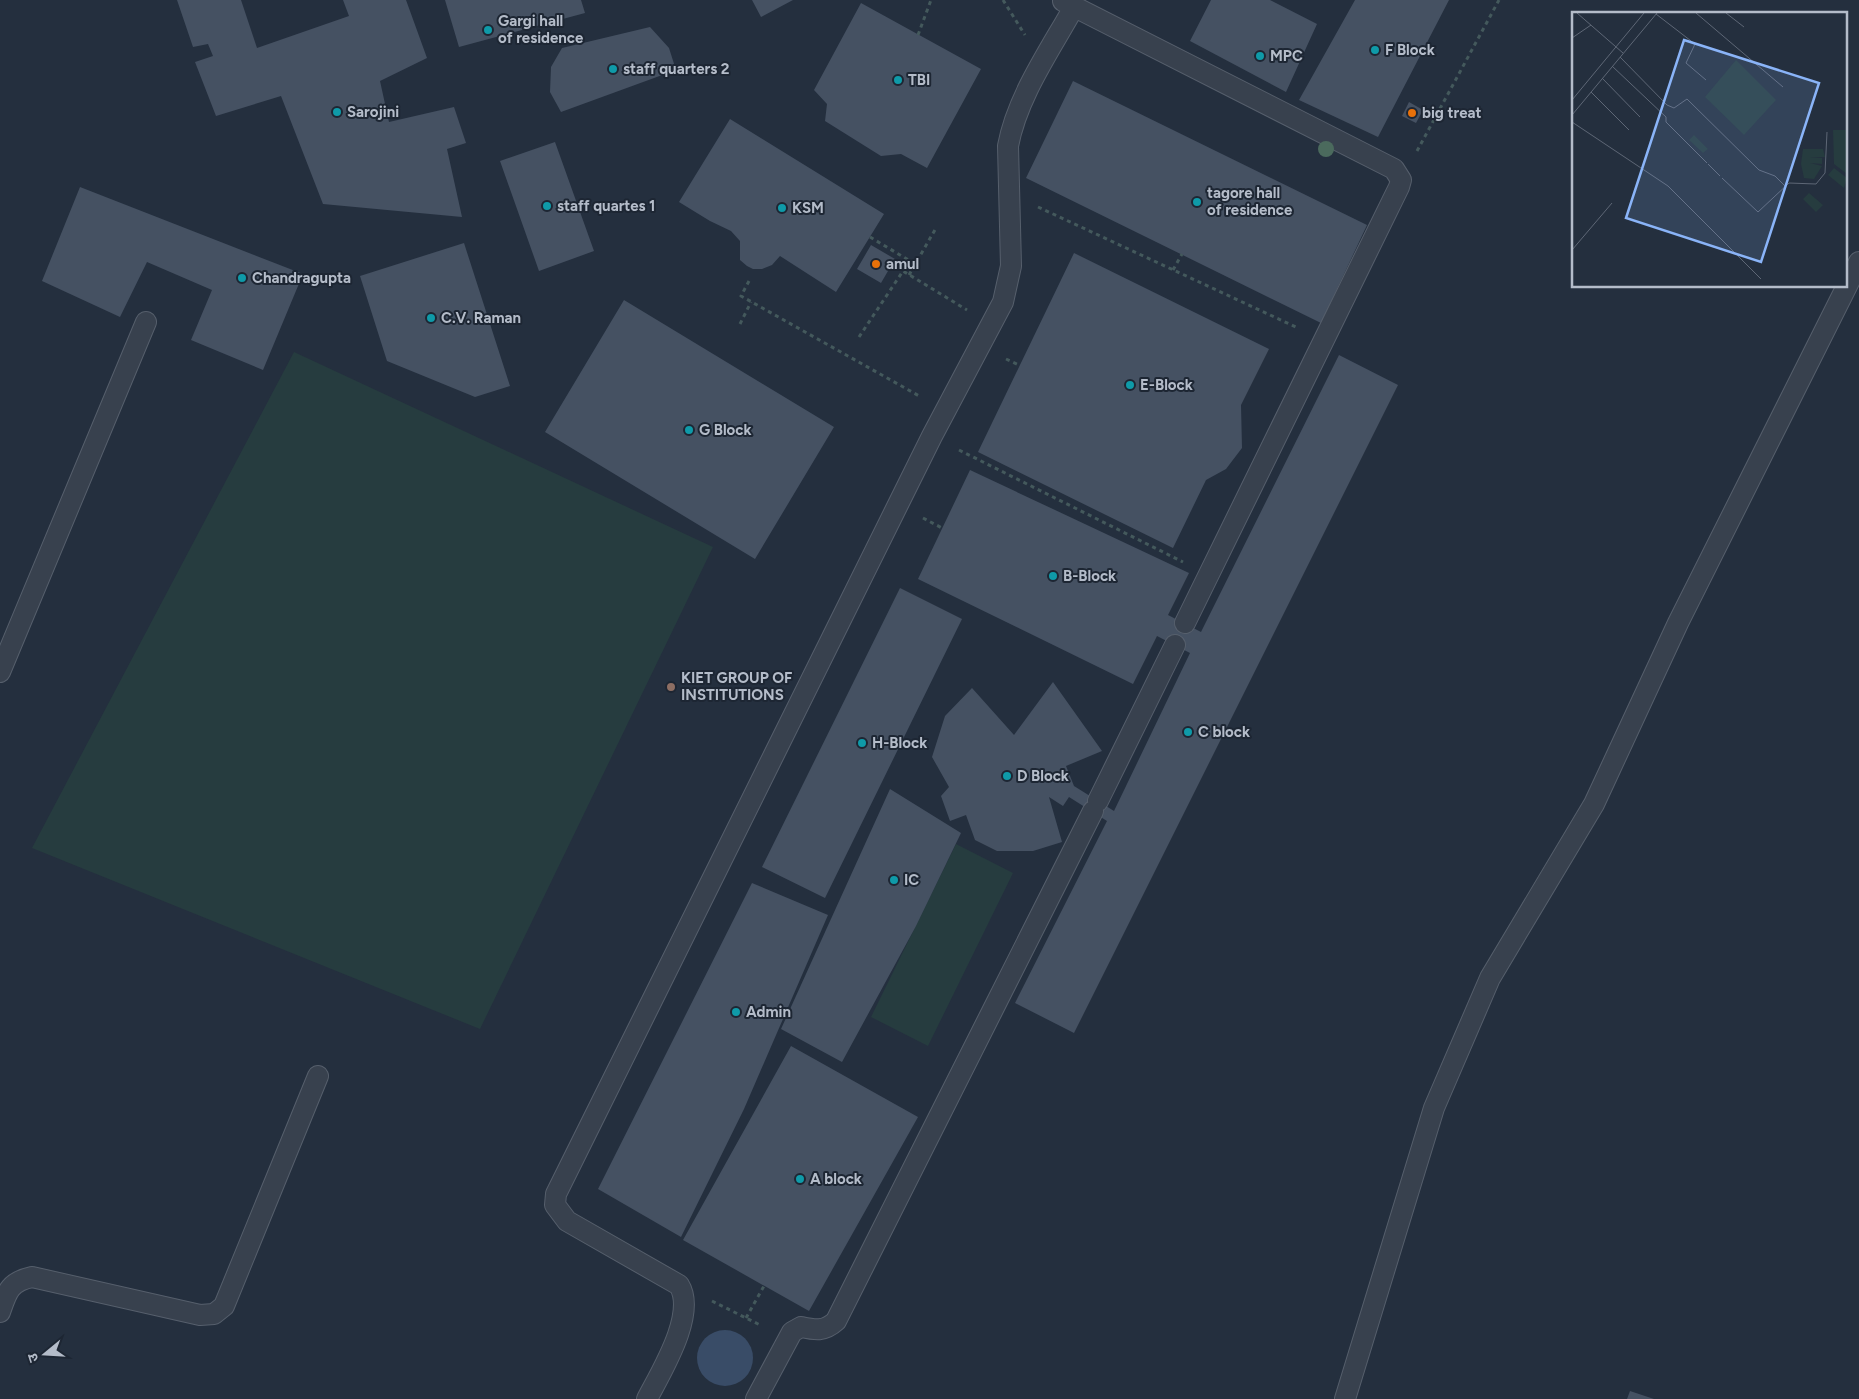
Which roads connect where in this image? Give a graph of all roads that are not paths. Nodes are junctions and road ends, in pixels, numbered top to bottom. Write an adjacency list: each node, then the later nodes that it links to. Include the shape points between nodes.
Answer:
1 (1068, 3): 6 (lane, via 1394,169 1401,180); 11 (lane, via 1011,129 1008,146 1011,266 1003,302 932,436 556,1194 555,1204 568,1221 679,1285 685,1294 683,1315 668,1360)
2 (1859, 262): 3 (lane)
3 (1846, 288)
4 (1846, 288): 13 (lane, via 1678,623 1594,804 1490,978 1434,1108)
5 (146, 322): 8 (lane)
6 (1185, 623)
7 (1175, 645): 12 (lane, via 836,1321 826,1329 796,1329 787,1338)
8 (0, 672)
9 (318, 1076): 10 (lane, via 224,1306 214,1314 200,1315 32,1277 19,1280 8,1290)
10 (0, 1312)
11 (646, 1399)
12 (756, 1399)
13 (1345, 1399)

